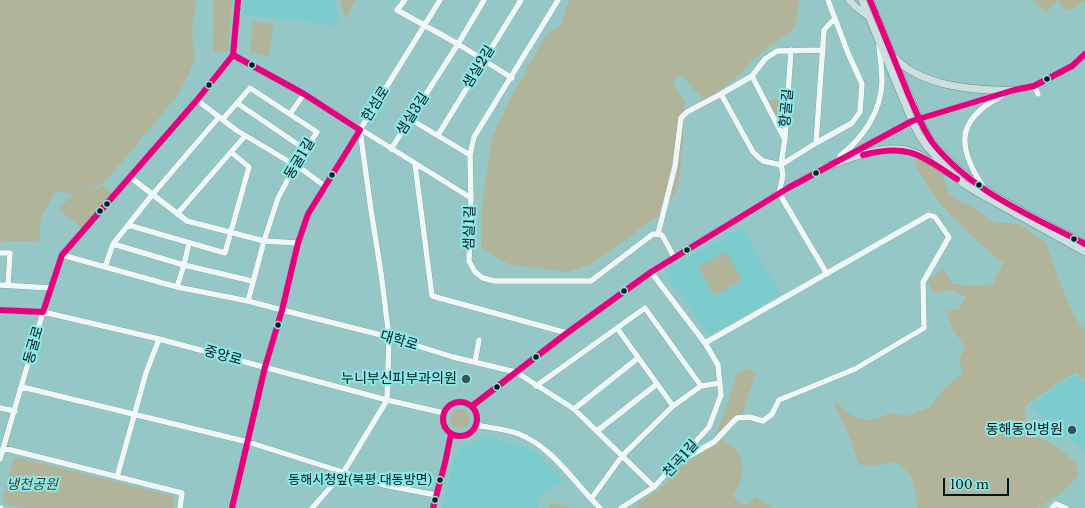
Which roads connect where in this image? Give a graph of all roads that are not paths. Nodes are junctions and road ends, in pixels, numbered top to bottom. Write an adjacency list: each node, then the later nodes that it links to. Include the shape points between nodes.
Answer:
1 (238, 0): 19 (street)
2 (405, 0): 13 (street, via 397,10)
3 (440, 0): 13 (street, 한섬로)
4 (484, 0): 15 (street, 샘실3길)
5 (522, 0): 21 (street, 샘실2길)
6 (558, 0): 23 (street, 샘실1길)
7 (828, 0): 12 (street)
8 (849, 0): 11 (main road)
9 (862, 0): 11 (main road)
10 (870, 0): 20 (main road)
11 (868, 16): 14 (main road)
12 (835, 18): 17 (street, via 824,30); 40 (street, via 862,84 860,112 852,123)
13 (425, 25): 15 (street); 36 (street, 한섬로)
14 (878, 40): 35 (main road); 48 (street, via 882,82 880,99 873,117 864,133 850,148)
15 (458, 44): 21 (street); 33 (street, 샘실3길)
16 (792, 50): 17 (street); 22 (street, via 777,52 765,60); 39 (street, 항골길)
17 (823, 50): 40 (street)
18 (1085, 54): 24 (street, via 1072,66)
19 (233, 55): 26 (street); 29 (street, 동굴로)
20 (892, 55): 25 (main road, via 911,71 942,83 990,91); 34 (main road)
21 (483, 60): 23 (street); 37 (street, 샘실2길)
22 (752, 76): 27 (street); 39 (street)
23 (512, 78): 44 (street, 샘실1길, via 474,137)
24 (1034, 86): 25 (street); 28 (street)
25 (1014, 90): 34 (street); 52 (street, via 983,107 968,126 965,148 968,161)
26 (304, 94): 31 (street); 36 (street)
27 (721, 94): 46 (street, via 753,152 763,161); 59 (street, via 687,112 681,118 675,166)
28 (1038, 94)
29 (197, 100): 32 (street); 49 (street, 동굴로)
30 (237, 103): 31 (street, 동굴1길, via 250,88); 32 (street, 동굴1길); 42 (street)
31 (290, 114): 42 (street, 동굴1길, via 317,132)
32 (221, 118): 38 (street); 54 (street, 동굴1길)
33 (410, 119): 37 (street); 41 (street, 샘실3길)
34 (919, 119): 35 (main road); 52 (main road, via 932,141 948,159)
35 (912, 121): 48 (street); 50 (main road, via 935,156)
36 (360, 130): 41 (street); 51 (street, 한섬로); 84 (street)
37 (438, 135): 44 (street)
38 (245, 136): 43 (street); 47 (street)
39 (784, 138): 46 (street, 항골길)
40 (816, 143): 46 (street)
41 (391, 149): 45 (street, 샘실3길)
42 (306, 150): 47 (street, 동굴1길)
43 (231, 152): 56 (street); 58 (street, via 249,167)
44 (470, 154): 55 (street, 샘실1길)
45 (415, 164): 55 (street, 샘실3길); 83 (street, via 432,296)
46 (781, 165): 53 (street, 항골길, via 783,175)
47 (295, 166): 51 (street); 60 (street, 동굴1길, via 278,198)
48 (827, 166): 50 (main road, via 876,151 903,149 923,156); 53 (street)
49 (130, 177): 54 (street); 67 (street, 동굴로)
50 (964, 184): 65 (main road)
51 (326, 186): 62 (street, 한섬로, via 308,214)
52 (984, 188): 64 (main road)
53 (779, 193): 68 (street); 72 (street)
54 (152, 195): 56 (street); 57 (street, 동굴1길)
55 (471, 198): 59 (street, 샘실1길, via 469,261 475,272 483,278 495,281 592,281 653,234)
56 (177, 214): 58 (street, via 187,222)
57 (128, 225): 61 (street); 63 (street, 동굴1길)
58 (230, 233): 60 (street); 61 (street, via 225,253)
59 (658, 234): 68 (street, via 662,235)
60 (264, 241): 62 (street); 73 (street, 동굴1길)
61 (189, 243): 69 (street)
62 (298, 243): 80 (street, 한섬로)
63 (113, 244): 69 (street); 70 (street, 동굴1길)
64 (1085, 244)
65 (1085, 252)
66 (0, 253): 75 (street, via 10,253)
67 (62, 255): 70 (street, 대학로); 76 (street, 동굴로)
68 (674, 257): 71 (street)
69 (184, 266): 73 (street); 77 (street)
70 (105, 267): 77 (street, 대학로)
71 (651, 272): 83 (street); 87 (street)
72 (827, 274): 87 (street); 112 (street, via 929,215 934,217 949,237 923,282 924,328 855,369 779,400 772,414 763,421 749,417 737,418 714,442)
73 (252, 281): 78 (street, 동굴1길)
74 (0, 285): 75 (street)
75 (8, 285): 76 (street)
76 (51, 288): 81 (street, 동굴로)
77 (177, 288): 78 (street, 대학로)
78 (248, 301): 80 (street, 대학로)
79 (0, 310): 81 (street, 중앙로)
80 (282, 310): 84 (street, 대학로); 90 (street, 한섬로)
81 (43, 312): 85 (street, 중앙로); 96 (street, 동굴로)
82 (617, 328): 88 (street); 94 (street); 95 (street, via 645,308)
83 (567, 333): 91 (street)
84 (389, 337): 89 (street, 대학로); 97 (street)
85 (159, 339): 90 (street, 중앙로); 104 (street)
86 (479, 340): 89 (street)
87 (705, 343): 92 (street, via 718,365)
88 (638, 358): 93 (street); 101 (street)
89 (476, 362): 91 (street, 대학로)
90 (265, 367): 97 (street, 중앙로); 108 (street, 한섬로)
91 (516, 372): 94 (street); 98 (street)
92 (720, 382): 95 (street); 112 (street, 천곡1길, via 721,395 709,427)
93 (658, 384): 99 (street); 106 (street)
94 (536, 386): 101 (street)
95 (701, 386): 99 (street)
96 (22, 387): 102 (street, 동굴로); 104 (street)
97 (387, 400): 103 (street, 중앙로); 113 (street)
98 (472, 406): 103 (street, via 457,402); 105 (street, via 477,415)
99 (673, 406): 110 (street)
100 (0, 408): 102 (street)
101 (574, 409): 106 (street)
102 (15, 411): 109 (street, 동굴로)
103 (444, 413): 107 (street, via 443,421)
104 (134, 414): 108 (street); 114 (street)
105 (476, 425): 107 (street, via 465,435); 117 (street, via 518,434 537,444 554,457)
106 (597, 431): 110 (street)
107 (451, 434): 116 (street)
108 (248, 442): 113 (street); 119 (street, 한섬로)
109 (3, 448): 111 (street, 동굴로); 114 (street)
110 (622, 456): 115 (street); 117 (street)
111 (0, 458)
112 (678, 462): 115 (street, 천곡1길)
113 (343, 473): 116 (street, via 384,485); 120 (street)
114 (117, 476): 118 (street, via 182,493)
115 (654, 488): 123 (street, 천곡1길)
116 (436, 495): 121 (street)
117 (591, 499): 122 (street)
118 (180, 508)
119 (232, 508)
120 (312, 508)
121 (432, 508)
122 (600, 508)
123 (621, 508)
124 (1052, 508): 125 (street, via 1056,504)
125 (1066, 508)

